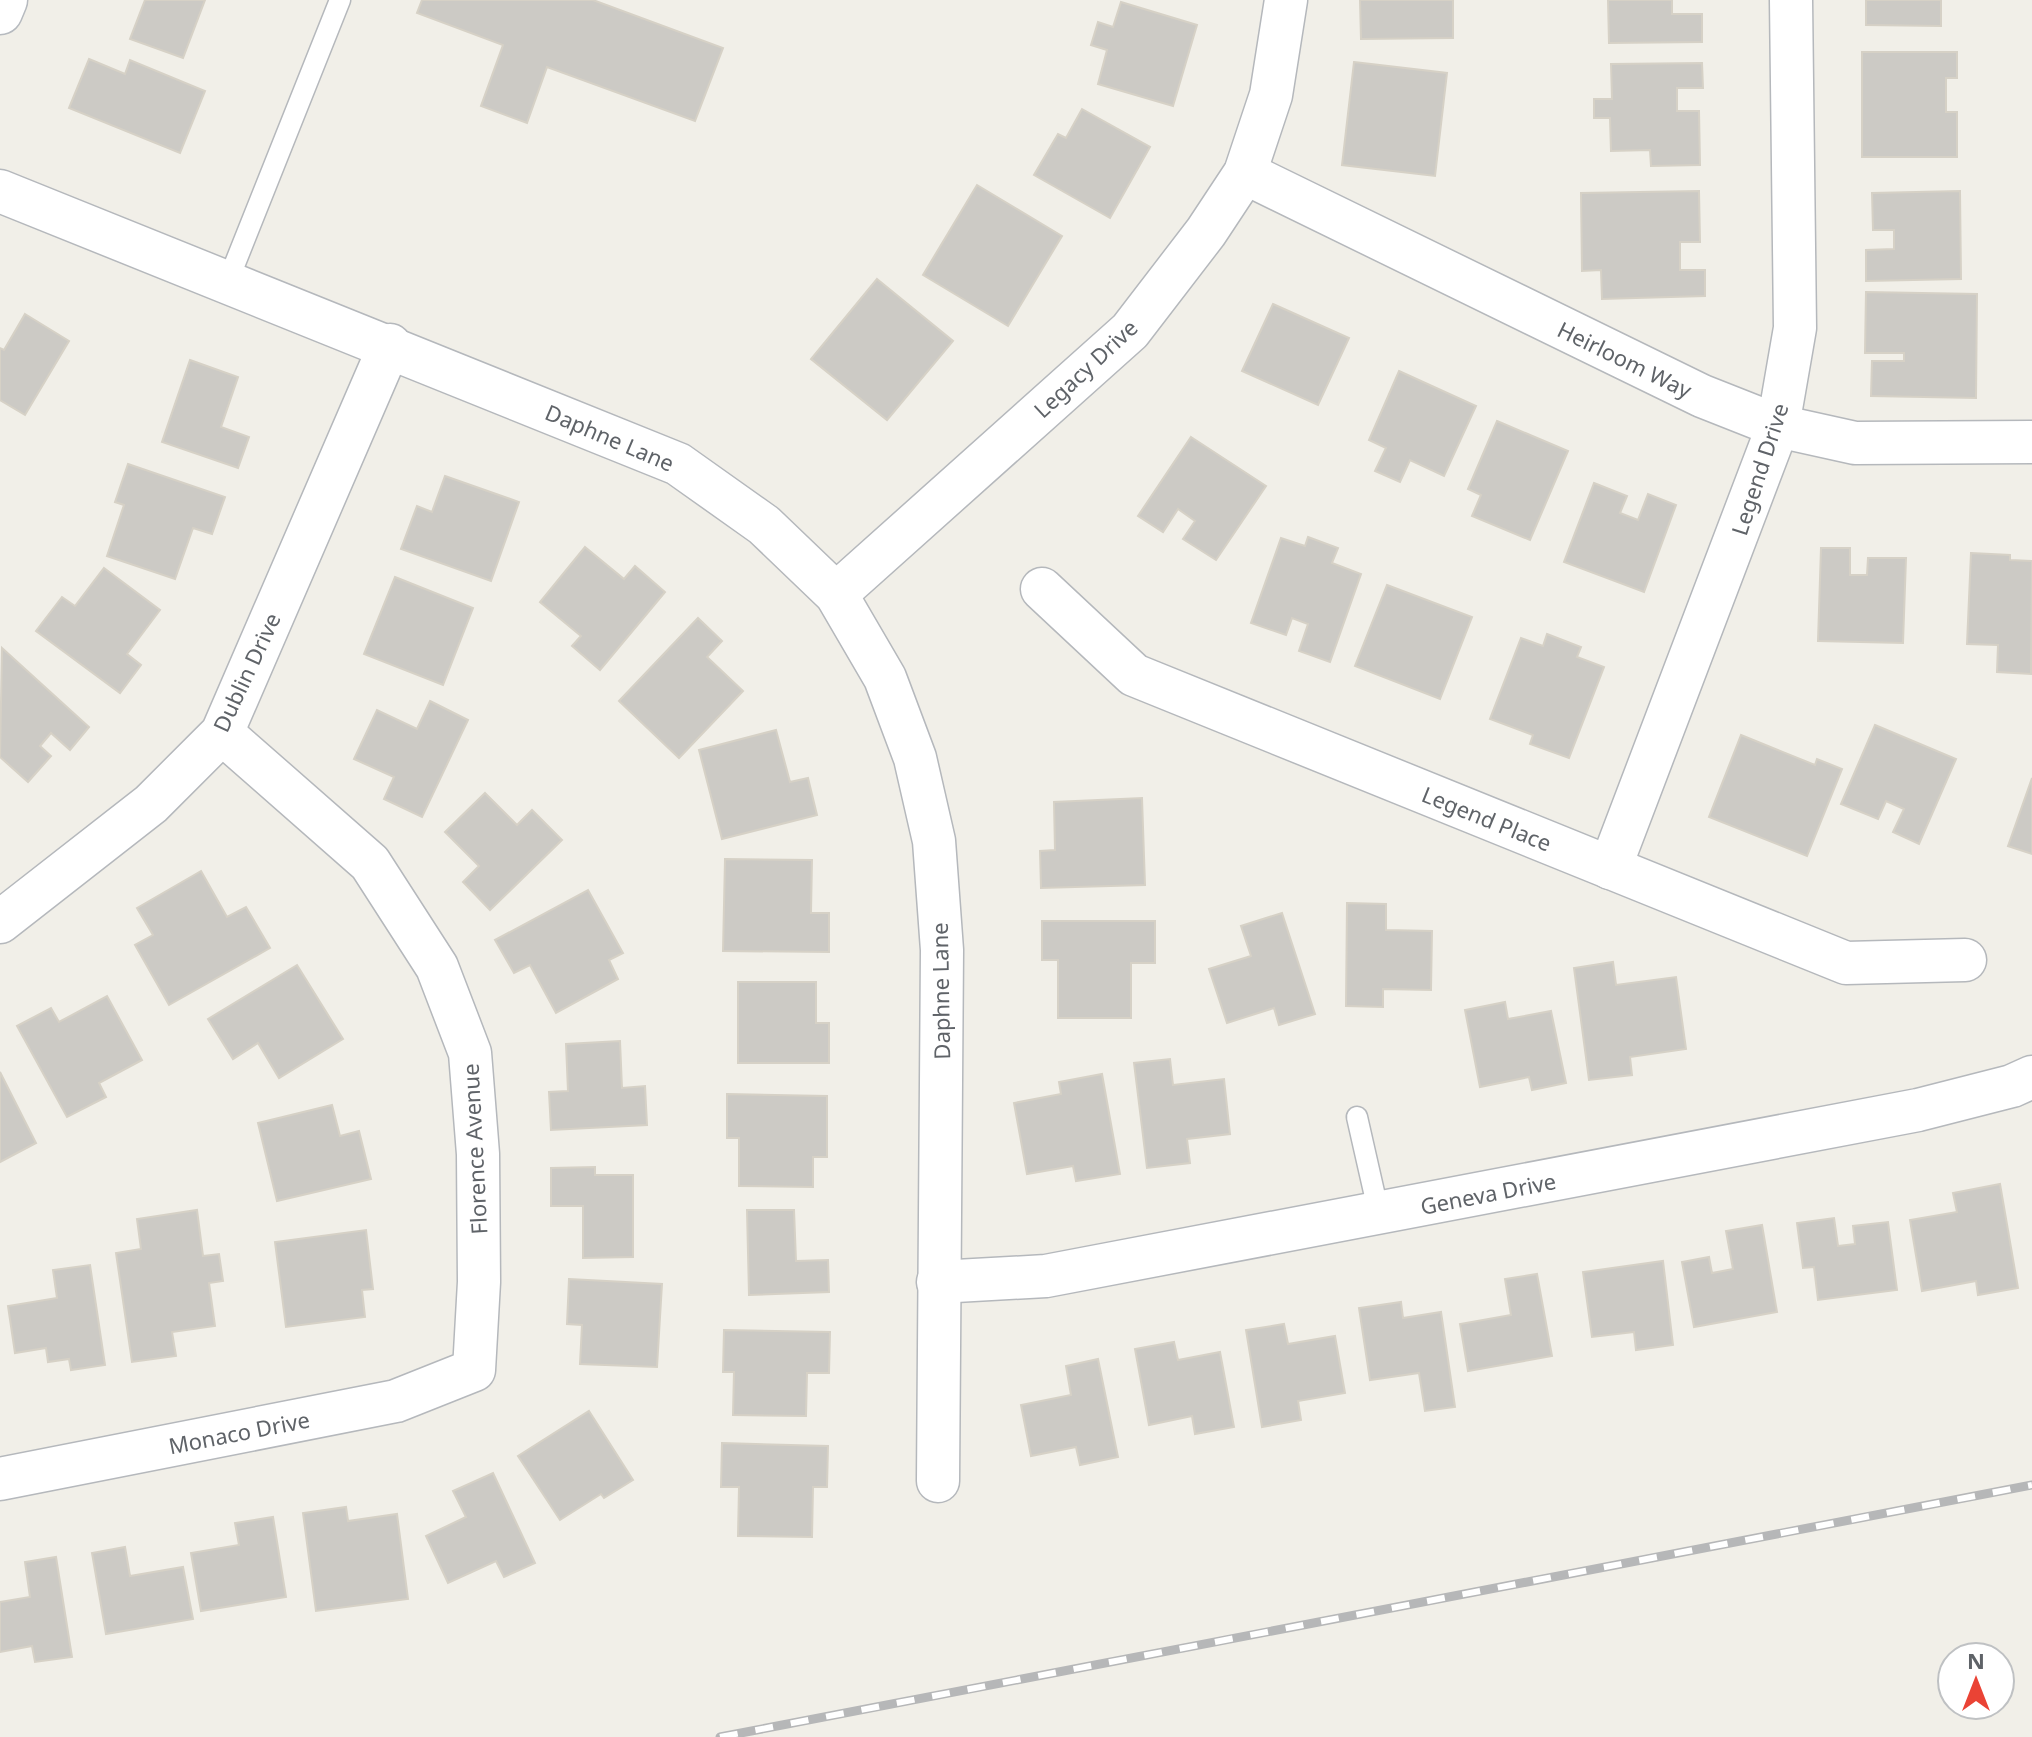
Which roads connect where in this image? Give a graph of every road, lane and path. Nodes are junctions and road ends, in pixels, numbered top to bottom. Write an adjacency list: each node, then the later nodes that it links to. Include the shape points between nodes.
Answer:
1 (5, 0): 5 (street)
2 (340, 0): 8 (lane)
3 (1286, 0): 6 (street, Legacy Drive, via 1271,95)
4 (1791, 0): 10 (street, Legend Drive, via 1795,328)
5 (0, 12)
6 (1245, 173): 10 (street, Heirloom Way, via 1702,396); 13 (street, Legacy Drive, via 1130,331)
7 (0, 191): 8 (street, Daphne Lane)
8 (228, 281): 9 (street, Daphne Lane)
9 (390, 345): 13 (street, Daphne Lane, via 678,464 764,525); 14 (street, Dublin Drive)
10 (1778, 426): 11 (street, Heirloom Way, via 1855,443); 15 (street, Legend Drive)
11 (2032, 442)
12 (1042, 589): 15 (street, Legend Place, via 1134,675)
13 (836, 594): 21 (street, Daphne Lane, via 885,678 915,758 934,841 942,950)
14 (222, 733): 16 (street, Dublin Drive, via 151,804); 22 (street, Florence Avenue, via 370,863 437,967 470,1053 478,1168)
15 (1610, 868): 17 (street, Legend Place, via 1846,963)
16 (0, 922)
17 (1965, 960)
18 (2032, 1077): 20 (street, Geneva Drive, via 1918,1110)
19 (1357, 1117): 20 (lane)
20 (1379, 1214): 21 (street, Geneva Drive, via 1046,1276)
21 (938, 1282): 24 (street, Daphne Lane)
22 (474, 1370): 23 (street, Monaco Drive, via 396,1401)
23 (0, 1479)
24 (938, 1481)

